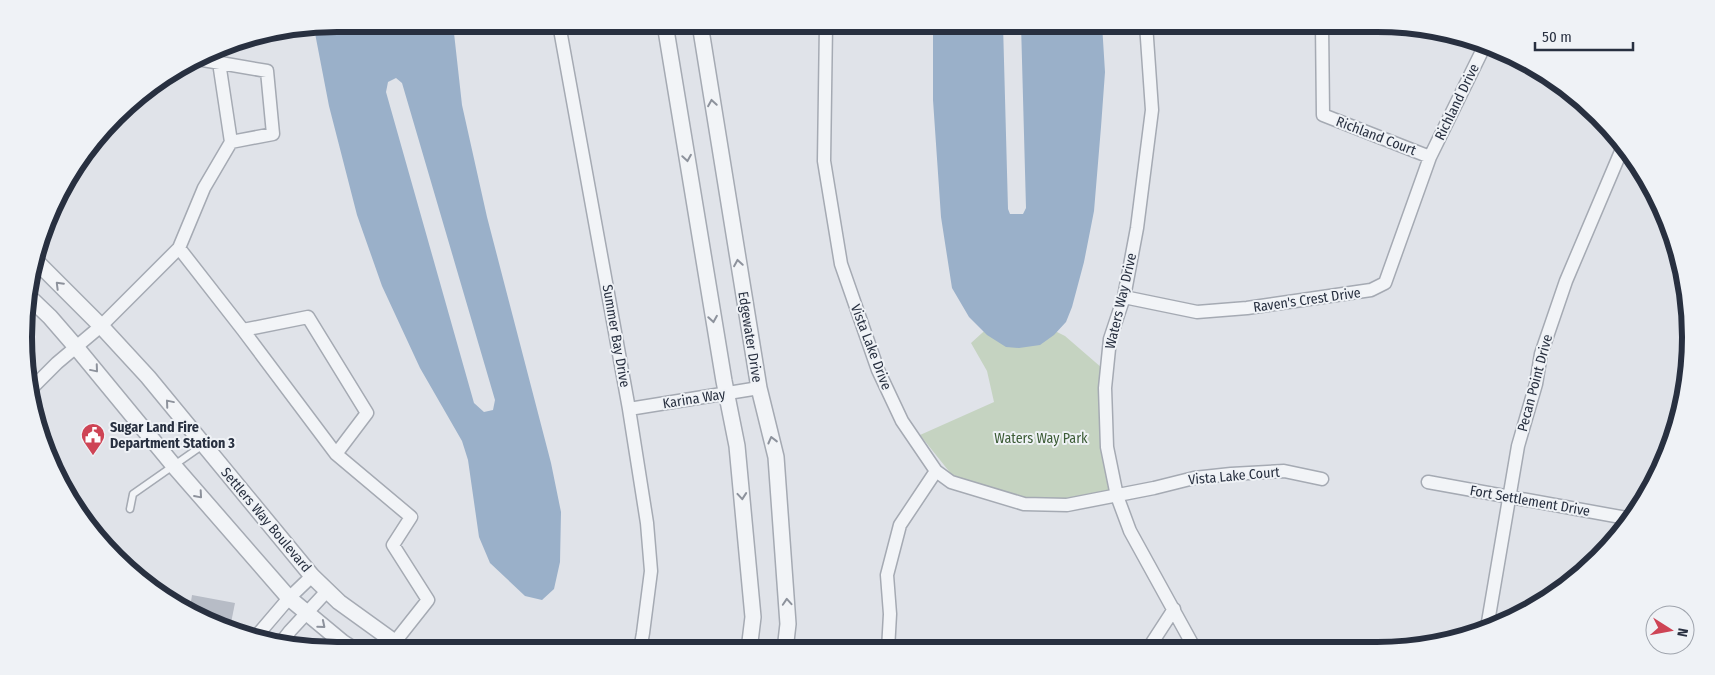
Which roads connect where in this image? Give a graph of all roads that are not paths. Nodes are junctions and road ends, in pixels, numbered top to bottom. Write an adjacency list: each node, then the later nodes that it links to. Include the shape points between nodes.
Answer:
1 (560, 32): 23 (street, Summer Bay Drive)
2 (666, 32): 22 (street, one-way to 22)
3 (701, 32): 21 (street, Edgewater Drive, one-way to 3)
4 (826, 32): 27 (street, Vista Lake Drive, via 824,161 841,264 878,370 902,421)
5 (1147, 32): 15 (street, Waters Way Drive, via 1152,110 1137,228)
6 (1322, 32): 12 (street, Richland Court, via 1323,115)
7 (1482, 51): 12 (street, Richland Drive)
8 (209, 61): 9 (street)
9 (222, 64): 10 (street, via 220,69); 10 (street, via 267,71 273,134)
10 (231, 142): 13 (street, via 204,188)
11 (1620, 153): 31 (street, Pecan Point Drive, via 1566,281 1541,354)
12 (1430, 157): 15 (street, Raven's Crest Drive, via 1385,283 1370,290 1196,312)
13 (178, 248): 17 (street); 18 (street)
14 (41, 266): 17 (street, Settlers Way Boulevard, one-way to 14)
15 (1124, 297): 30 (street, Waters Way Drive, via 1110,339 1105,388 1108,447)
16 (35, 302): 19 (street)
17 (101, 326): 19 (street); 24 (street, Settlers Way Boulevard, one-way to 17)
18 (243, 330): 25 (street); 25 (street, via 308,316 367,413)
19 (76, 347): 20 (street); 26 (street, one-way to 26)
20 (36, 384)
21 (759, 388): 22 (street, Karina Way); 47 (street, Edgewater Drive, one-way to 21, via 788,624 776,457)
22 (726, 394): 23 (street, Karina Way); 46 (street, one-way to 46, via 737,446 753,617)
23 (629, 409): 45 (street, Summer Bay Drive, via 651,571)
24 (204, 444): 26 (lane); 34 (street, Settlers Way Boulevard)
25 (336, 454): 44 (street, via 411,518 393,545 428,600)
26 (174, 466): 32 (lane, via 133,494); 36 (street, one-way to 36)
27 (936, 472): 30 (street, Vista Lake Drive, via 950,482 1024,504 1067,505); 48 (street, via 900,525 887,575)
28 (1322, 479): 30 (street, Vista Lake Court, via 1284,471 1231,474 1194,478)
29 (1428, 482): 31 (street, Fort Settlement Drive)
30 (1117, 496): 37 (street, Waters Way Drive, via 1130,531)
31 (1509, 498): 33 (street, Fort Settlement Drive); 39 (street, Pecan Point Drive)
32 (130, 510)
33 (1623, 517)
34 (312, 576): 35 (street, Settlers Way Boulevard); 36 (street)
35 (328, 591): 38 (street); 43 (street, Settlers Way Boulevard)
36 (289, 598): 38 (street); 40 (street)
37 (1174, 609): 49 (street); 50 (street, Waters Way Drive)
38 (306, 612): 41 (street); 42 (street, one-way to 42)
39 (1488, 621)
40 (260, 632)
41 (285, 638)
42 (344, 642)
43 (393, 642)
44 (403, 642)
45 (641, 642)
46 (750, 642)
47 (786, 642)
48 (888, 642)
49 (1153, 642)
50 (1191, 642)

